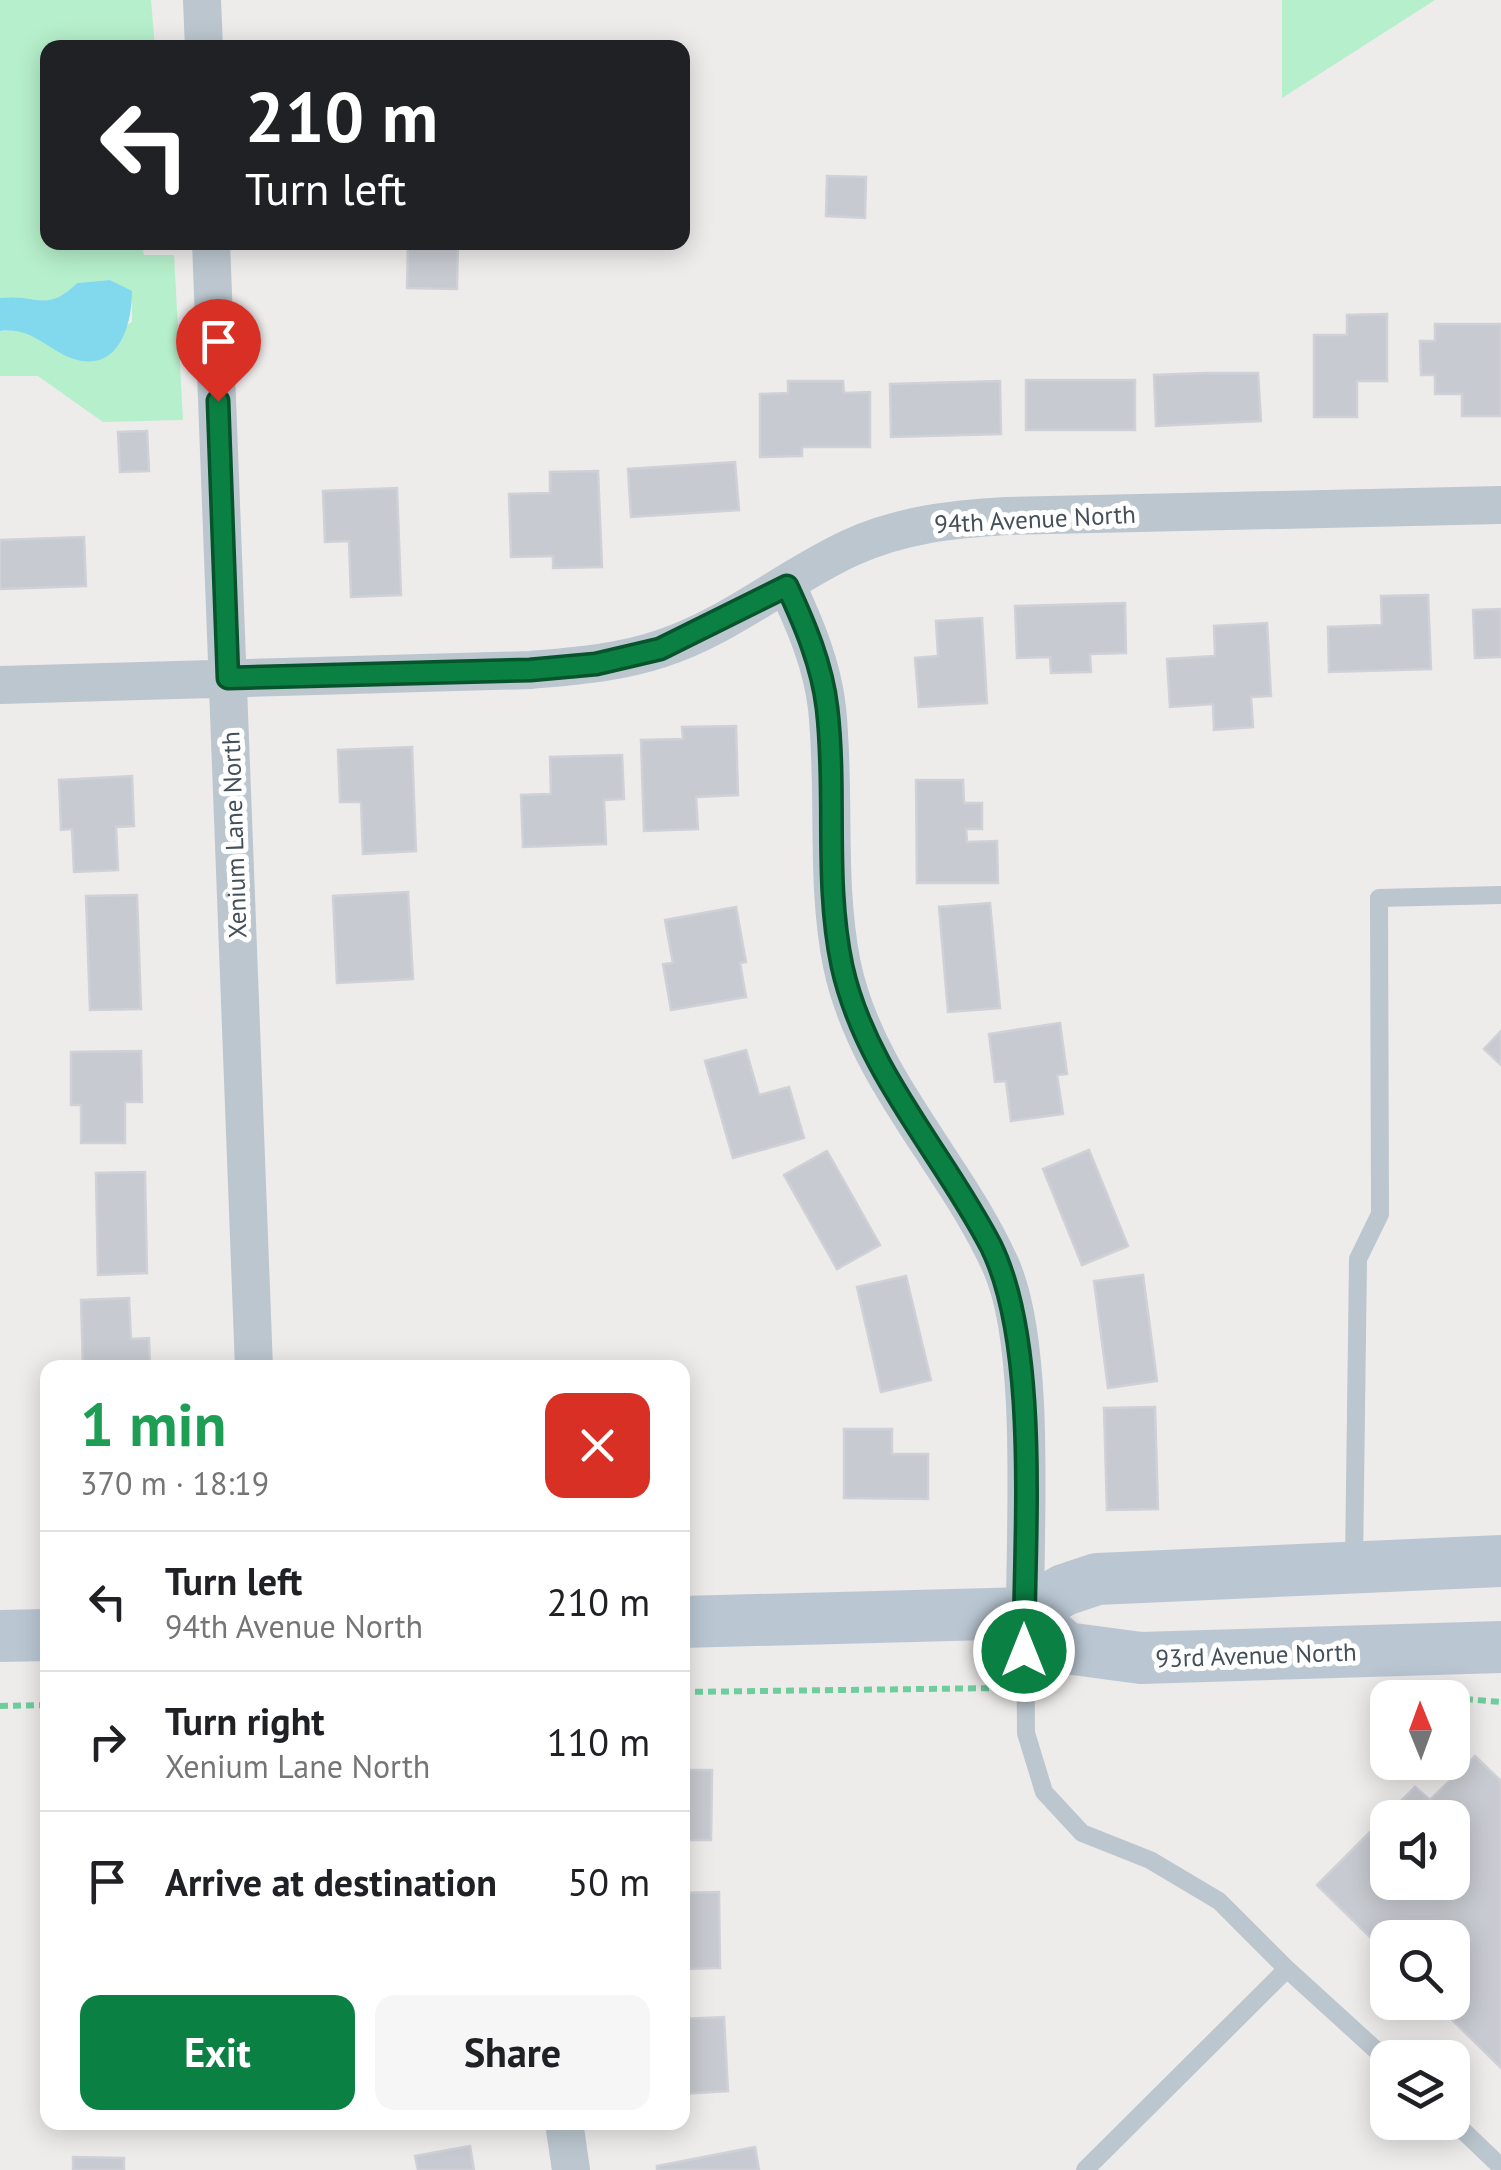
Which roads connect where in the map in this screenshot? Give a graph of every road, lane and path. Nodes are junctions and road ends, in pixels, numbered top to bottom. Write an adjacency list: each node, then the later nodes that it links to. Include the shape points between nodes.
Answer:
1 (202, 0): 2 (street)
2 (204, 40)
3 (211, 250): 6 (street, Xenium Lane North)
4 (1501, 504): 5 (street, 94th Avenue North, via 935,522 848,548)
5 (787, 586): 6 (street, 94th Avenue North, via 660,649 596,664); 12 (street, via 812,642 827,704 834,898 850,995 892,1084 987,1238 1016,1322)
6 (228, 678): 7 (street, 94th Avenue North); 9 (street, Xenium Lane North)
7 (0, 685)
8 (1501, 895): 11 (lane, via 1379,898 1380,1214 1358,1260)
9 (254, 1360)
10 (1501, 1560): 11 (main road)
11 (1354, 1564): 12 (main road, via 1097,1579)
12 (1024, 1613): 13 (main road); 16 (main road, 93rd Avenue North, via 1066,1648 1140,1658); 21 (lane, via 1026,1733 1044,1792 1082,1834 1150,1860 1220,1901)
13 (690, 1622)
14 (40, 1635): 15 (main road)
15 (0, 1636)
16 (1501, 1647)
17 (1470, 1699): 18 (path)
18 (1501, 1702)
19 (40, 1705): 20 (path)
20 (0, 1706)
21 (1287, 1969): 22 (lane); 27 (lane)
22 (1370, 2045)
23 (565, 2130): 26 (street)
24 (1470, 2137): 25 (lane)
25 (1501, 2167)
26 (571, 2170)
27 (1085, 2170)

